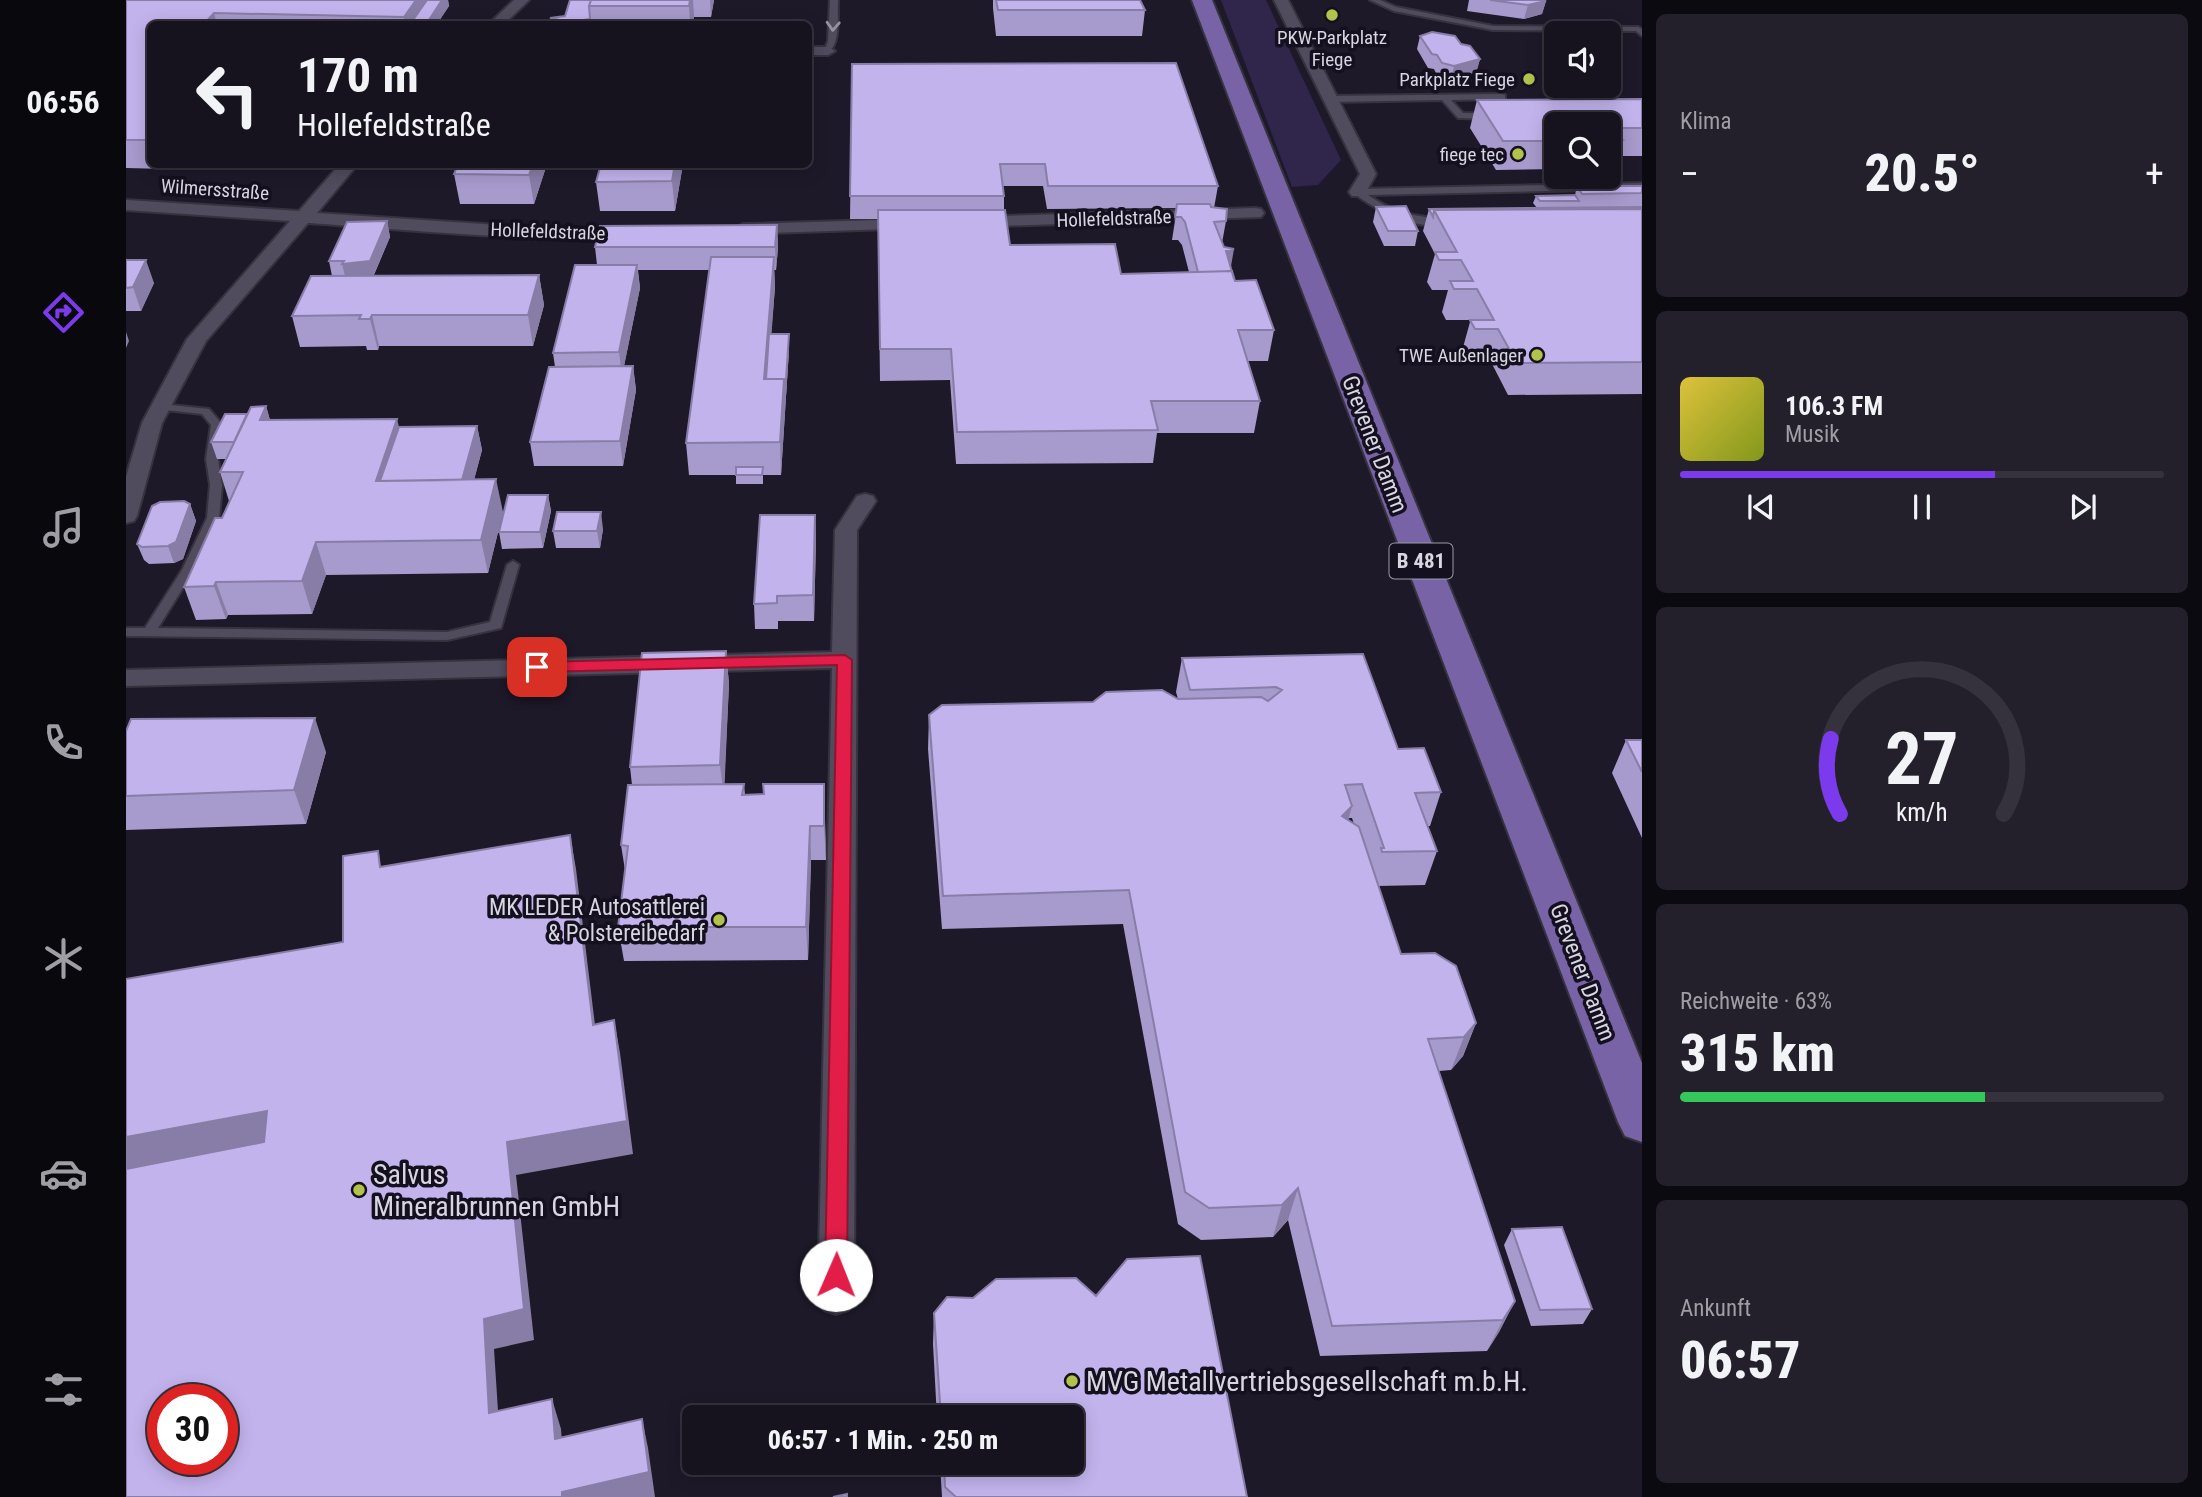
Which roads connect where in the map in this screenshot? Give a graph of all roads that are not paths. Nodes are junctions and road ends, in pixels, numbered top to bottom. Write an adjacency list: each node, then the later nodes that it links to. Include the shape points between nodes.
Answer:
1 (522, 0): 6 (street)
2 (834, 0): 9 (lane, one-way to 9)
3 (1202, 0): 31 (main road, Grevener Damm / B 481)
4 (1281, 0): 12 (street)
5 (1374, 0): 7 (lane, via 1394,9 1493,28 1638,29)
6 (499, 21)
7 (1642, 34)
8 (812, 51): 9 (street)
9 (828, 51)
10 (1502, 97): 11 (lane)
11 (1445, 98): 12 (lane); 13 (lane, via 1461,116)
12 (1330, 99): 16 (street, via 1368,174)
13 (1503, 116)
14 (346, 168): 19 (street)
15 (1642, 186): 16 (lane)
16 (1358, 192): 20 (lane, via 1399,217)
17 (126, 205): 19 (street, Wilmersstraße)
18 (1255, 214): 21 (street, Hollefeldstraße)
19 (302, 216): 22 (street, Hollefeldstraße, via 572,234); 23 (street, via 197,340)
20 (1454, 222)
21 (726, 230)
22 (656, 232)
23 (161, 407): 25 (street, via 152,423); 28 (lane, via 205,411 216,425 212,459 216,485 213,518 188,570)
24 (865, 501): 29 (street, via 846,530)
25 (126, 516)
26 (513, 565): 28 (lane, via 496,625 447,636)
27 (126, 632): 28 (lane)
28 (148, 634)
29 (845, 660): 30 (street); 32 (street)
30 (126, 678)
31 (1642, 1122)
32 (836, 1298)

